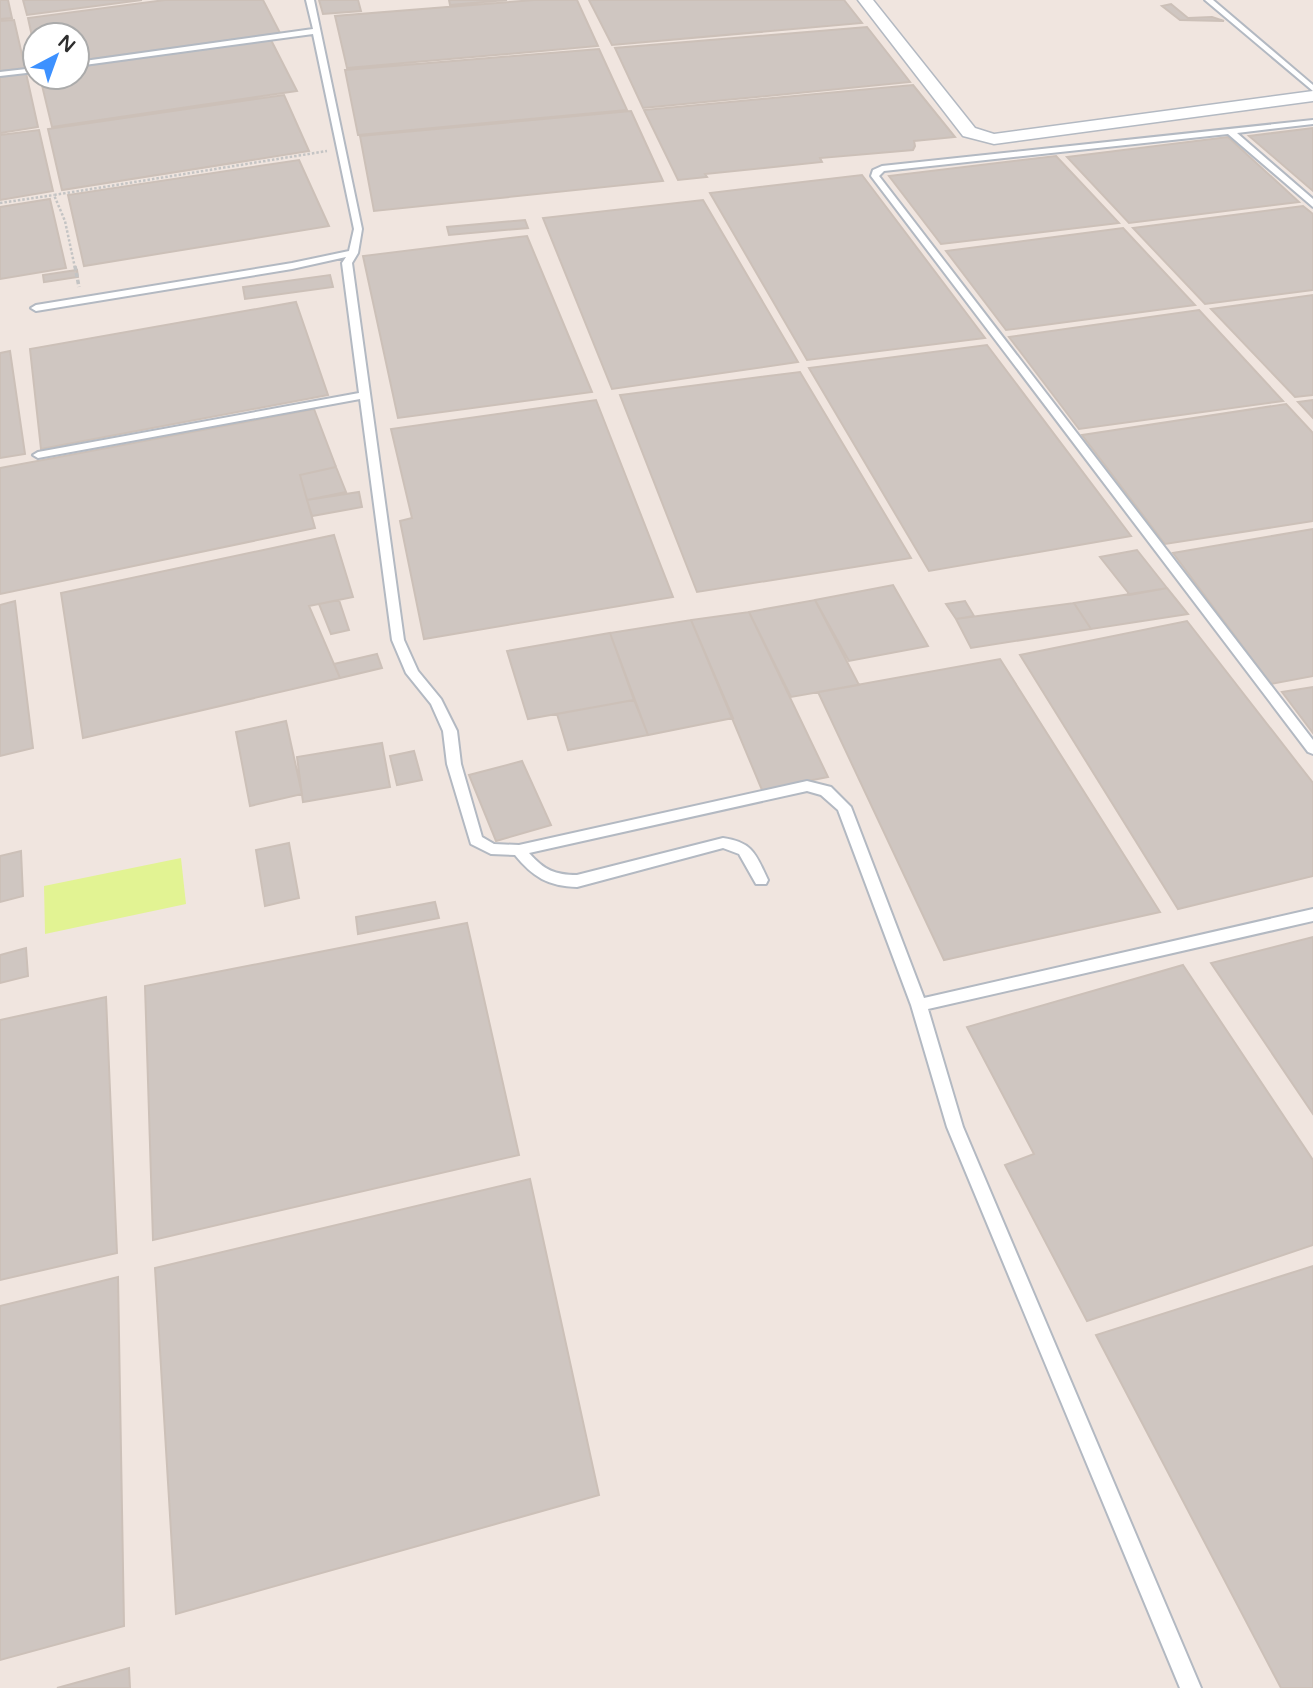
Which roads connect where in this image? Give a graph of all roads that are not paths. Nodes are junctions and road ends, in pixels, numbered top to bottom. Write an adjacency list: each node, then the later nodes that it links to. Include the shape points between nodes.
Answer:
1 (310, 0): 4 (lane)
2 (865, 0): 9 (street, via 969,132 994,139)
3 (1209, 0): 8 (lane)
4 (316, 31): 5 (lane); 13 (lane, via 358,229)
5 (91, 62)
6 (21, 72): 7 (lane)
7 (0, 74)
8 (1313, 89)
9 (1313, 96)
10 (1313, 122): 11 (lane)
11 (1230, 131): 12 (lane); 17 (lane, via 882,169 875,176)
12 (1313, 204)
13 (353, 253): 14 (lane); 15 (lane, via 347,263)
14 (36, 308)
15 (363, 395): 16 (lane); 18 (lane, via 398,640 412,673 436,702 450,731 454,764 476,840 491,849)
16 (37, 455)
17 (1313, 749)
18 (519, 850): 19 (lane, via 539,875 577,881 723,843 736,844 746,849); 21 (lane, via 807,786 826,791 844,807)
19 (761, 880)
20 (1313, 915): 21 (lane)
21 (919, 1005): 22 (lane, via 955,1127)
22 (1191, 1688)

